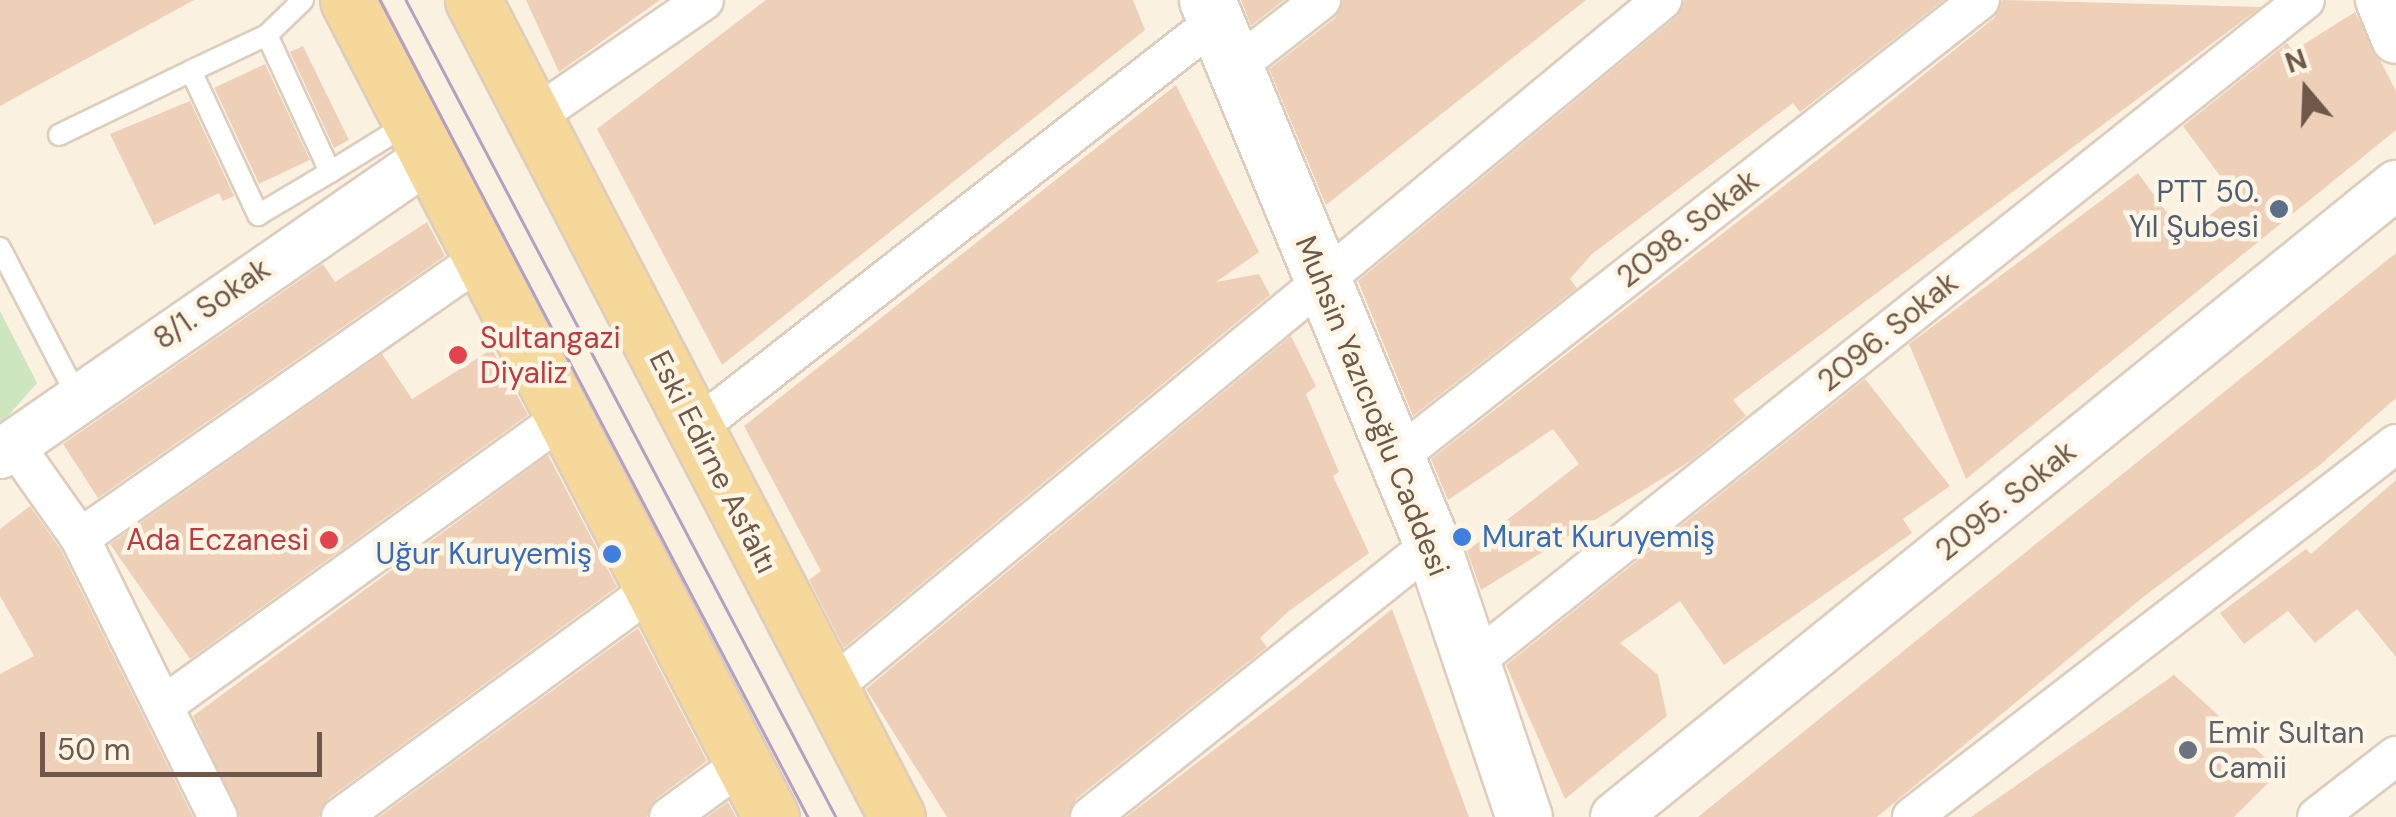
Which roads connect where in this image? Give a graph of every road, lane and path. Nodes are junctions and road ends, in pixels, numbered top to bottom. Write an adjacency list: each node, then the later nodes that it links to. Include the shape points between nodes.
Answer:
1 (302, 0): 11 (lane)
2 (348, 0): 16 (main road)
3 (473, 0): 14 (main road, Eski Edirne Asfaltı)
4 (704, 0): 14 (street)
5 (1321, 0): 10 (street)
6 (1662, 0): 21 (street)
7 (1980, 0): 27 (street, 2098. Sokak)
8 (2305, 0): 31 (street, 2096. Sokak)
9 (2380, 0): 12 (street)
10 (1219, 29): 21 (main road, Muhsin Yazıcıoğlu Caddesi); 24 (street)
11 (267, 35): 13 (lane); 17 (lane)
12 (2396, 40)
13 (191, 71): 15 (lane); 17 (lane, via 258,215)
14 (534, 117): 24 (main road, Eski Edirne Asfaltı)
15 (58, 136)
16 (419, 141): 17 (lane); 20 (main road); 22 (street, 8/1. Sokak)
17 (330, 172)
18 (2396, 185): 43 (street, 2095. Sokak)
19 (0, 248): 22 (lane)
20 (481, 258): 23 (main road); 28 (street)
21 (1320, 276): 27 (main road, Muhsin Yazıcıoğlu Caddesi); 32 (street)
22 (78, 398): 26 (street, 8/1. Sokak)
23 (564, 417): 30 (main road); 33 (street)
24 (696, 428): 32 (main road, Eski Edirne Asfaltı)
25 (2396, 444): 44 (street)
26 (6, 449): 28 (street)
27 (1396, 458): 29 (main road, Muhsin Yazıcıoğlu Caddesi)
28 (80, 538): 33 (street)
29 (1432, 544): 31 (main road, Muhsin Yazıcıoğlu Caddesi); 42 (street)
30 (653, 590): 35 (main road); 38 (street)
31 (1471, 664): 36 (main road, Muhsin Yazıcıoğlu Caddesi)
32 (830, 688): 41 (main road, Eski Edirne Asfaltı)
33 (163, 706): 37 (street)
34 (2396, 756): 45 (street)
35 (744, 764): 39 (street); 40 (main road)
36 (1517, 814)
37 (218, 817)
38 (341, 817)
39 (669, 817)
40 (771, 817)
41 (897, 817)
42 (1090, 817)
43 (1616, 817)
44 (1912, 817)
45 (2317, 817)

